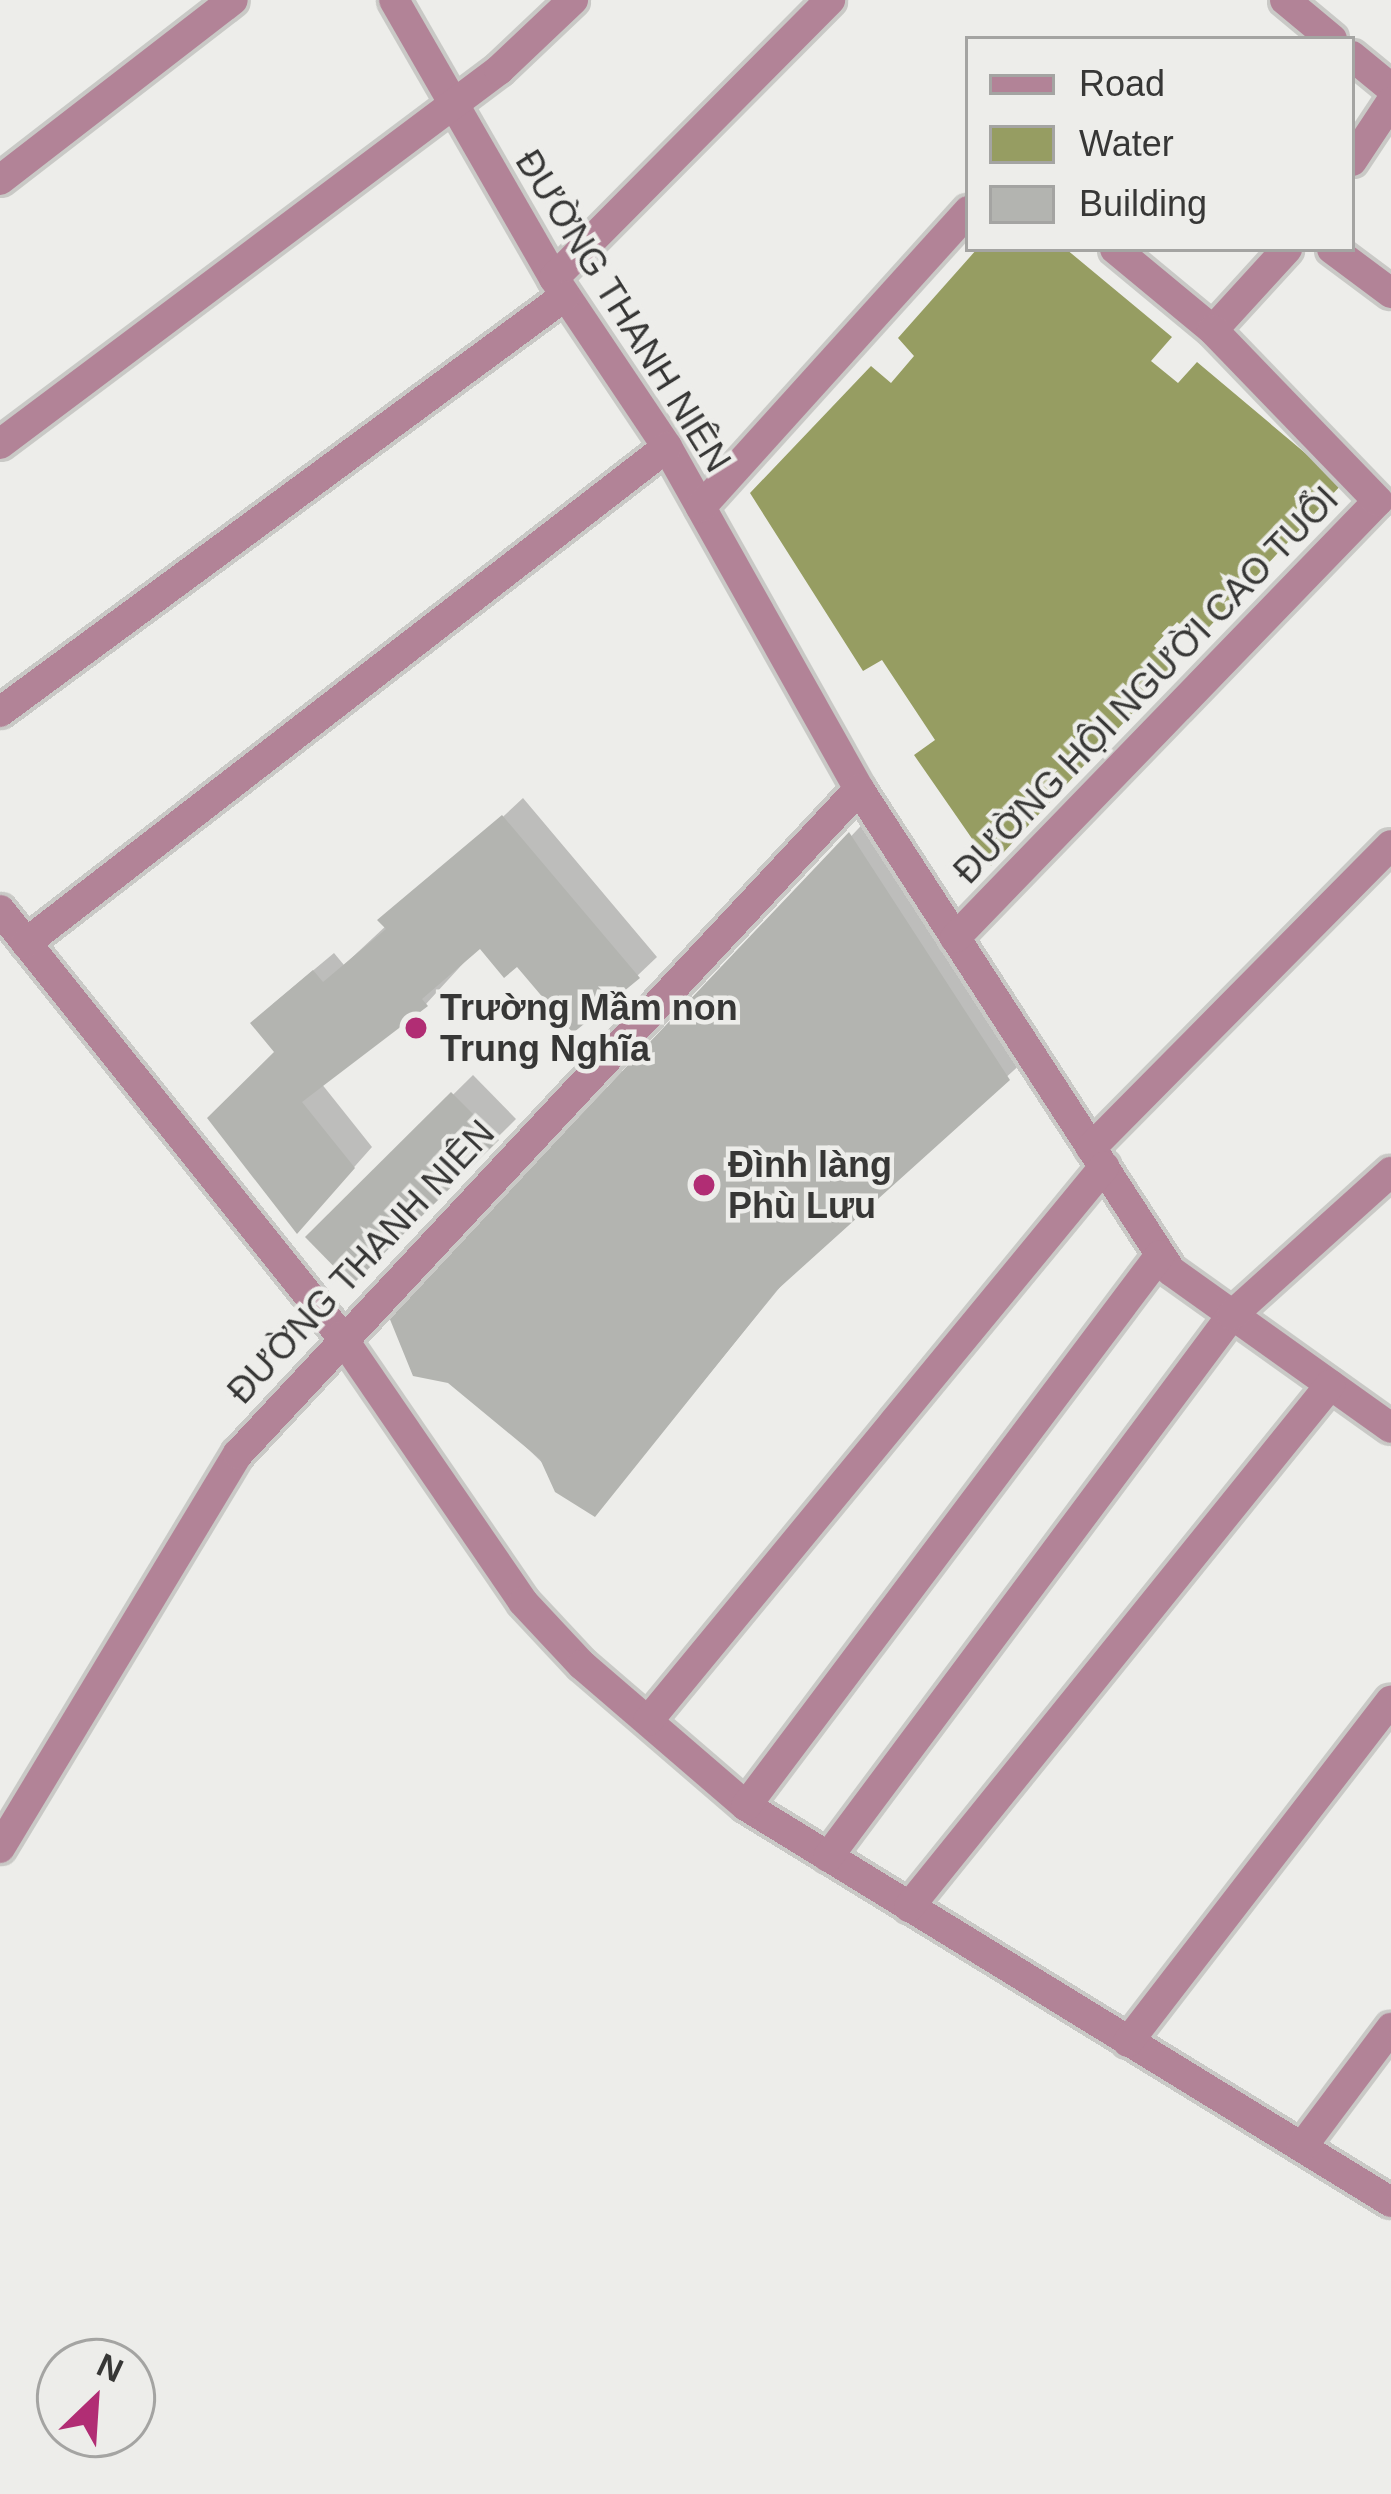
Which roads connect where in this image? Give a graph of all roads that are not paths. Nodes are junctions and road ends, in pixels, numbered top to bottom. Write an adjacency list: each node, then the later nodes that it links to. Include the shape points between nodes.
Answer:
1 (233, 0): 12 (street)
2 (394, 0): 10 (street, ĐƯỜNG THANH NIÊN)
3 (573, 0): 10 (street)
4 (830, 0): 17 (street)
5 (1285, 0): 6 (street)
6 (1328, 36)
7 (1355, 58): 8 (street)
8 (1391, 88)
9 (1391, 102): 11 (street)
10 (448, 105): 17 (street, ĐƯỜNG THANH NIÊN); 20 (street)
11 (1355, 156)
12 (0, 180)
13 (965, 214): 22 (street)
14 (1119, 252): 19 (street)
15 (1284, 252): 19 (street)
16 (1336, 252): 18 (street)
17 (560, 287): 21 (street, ĐƯỜNG THANH NIÊN); 23 (street)
18 (1391, 292)
19 (1213, 330): 27 (street, ĐƯỜNG HỘI NGƯỜI CAO TUỔI, via 1378,501)
20 (0, 444)
21 (667, 447): 22 (street, ĐƯỜNG THANH NIÊN); 28 (street)
22 (701, 507): 24 (street, ĐƯỜNG THANH NIÊN)
23 (0, 712)
24 (859, 789): 27 (street, ĐƯỜNG THANH NIÊN); 33 (street, ĐƯỜNG THANH NIÊN)
25 (1391, 844): 29 (street)
26 (0, 910): 28 (street)
27 (955, 938): 29 (street, ĐƯỜNG THANH NIÊN)
28 (26, 943): 33 (street)
29 (1097, 1158): 31 (street, ĐƯỜNG THANH NIÊN); 37 (street)
30 (1391, 1172): 32 (street)
31 (1160, 1255): 32 (street, ĐƯỜNG THANH NIÊN); 38 (street)
32 (1232, 1315): 34 (street, ĐƯỜNG THANH NIÊN); 40 (street)
33 (341, 1336): 37 (street, via 523,1602); 39 (street, ĐƯỜNG THANH NIÊN, via 183,1535)
34 (1330, 1385): 35 (street, ĐƯỜNG THANH NIÊN); 41 (street)
35 (1391, 1428)
36 (1391, 1700): 43 (street)
37 (648, 1721): 38 (street)
38 (746, 1806): 40 (street)
39 (0, 1848)
40 (828, 1857): 41 (street)
41 (909, 1907): 43 (street)
42 (1391, 2028): 44 (street)
43 (1129, 2042): 44 (street)
44 (1302, 2147): 45 (street)
45 (1391, 2202)

